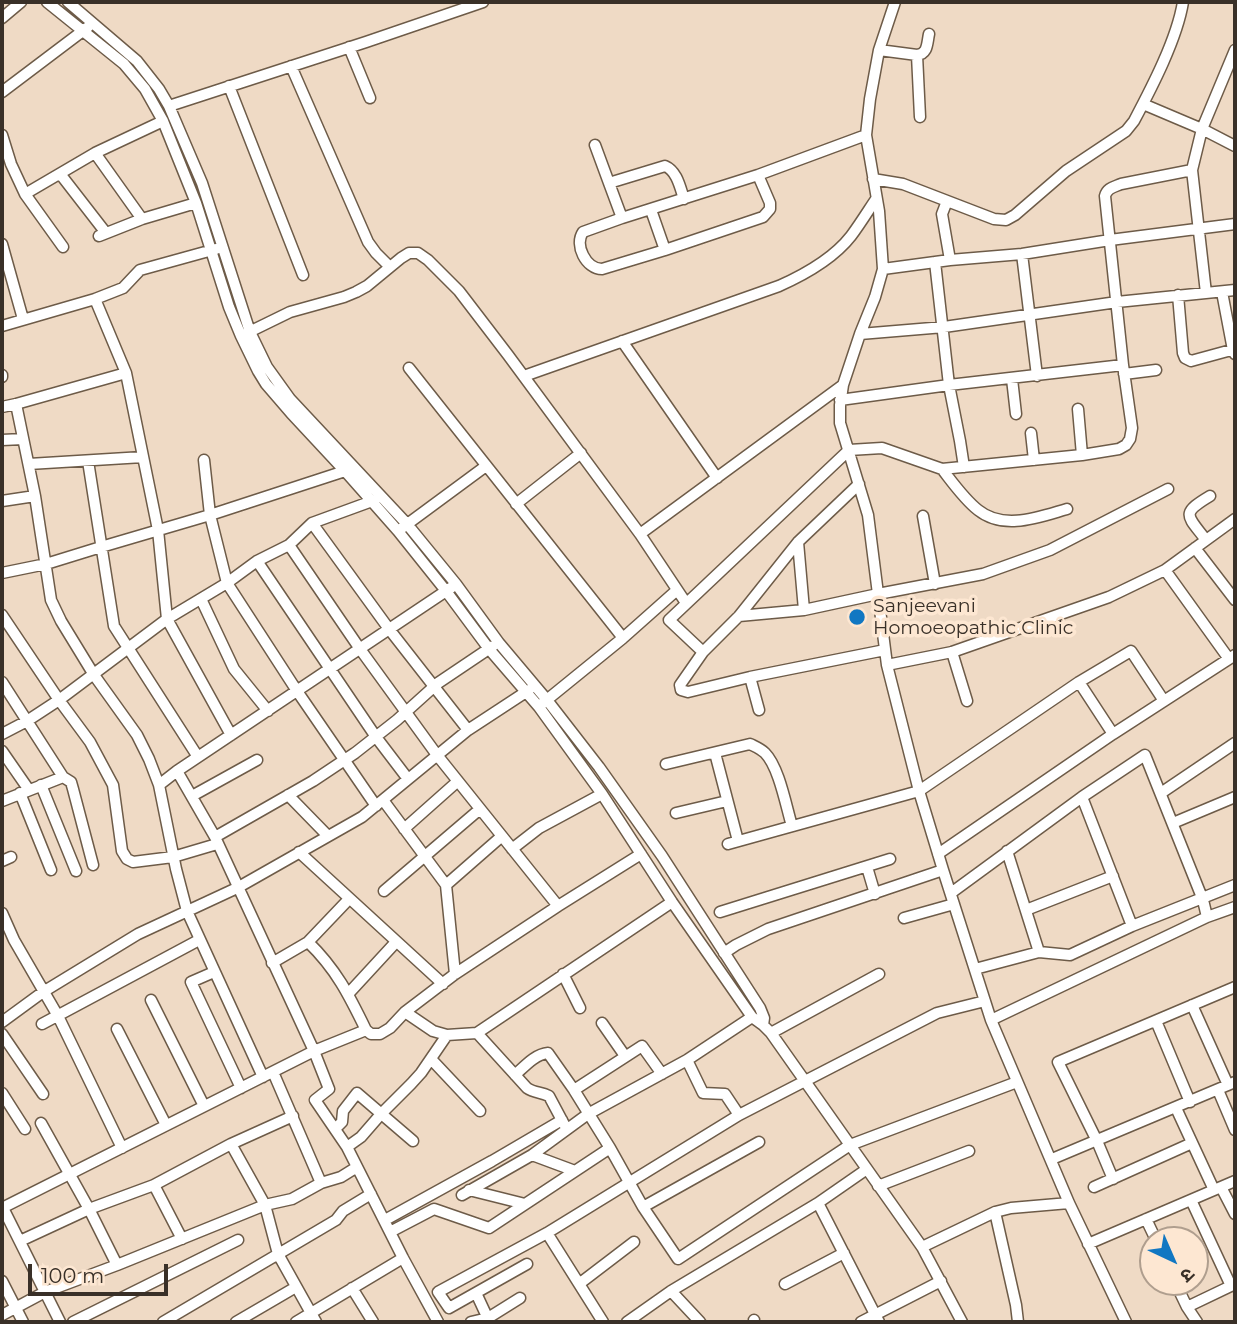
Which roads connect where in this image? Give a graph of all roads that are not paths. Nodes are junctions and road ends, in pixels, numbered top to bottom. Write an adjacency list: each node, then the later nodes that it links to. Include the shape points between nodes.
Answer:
1 (21, 2): 7 (street)
2 (47, 2): 9 (street)
3 (68, 2): 8 (street)
4 (483, 2): 11 (street)
5 (895, 2): 12 (street)
6 (1183, 2): 19 (street)
7 (2, 18)
8 (93, 22): 9 (street); 20 (street, via 137,61)
9 (83, 30): 17 (street); 22 (street, via 135,75)
10 (929, 34): 14 (street, via 926,51)
11 (349, 47): 15 (street); 18 (street)
12 (879, 50): 14 (street); 25 (street)
13 (1235, 50): 23 (street)
14 (917, 55): 21 (street)
15 (291, 66): 16 (street); 53 (street, via 368,242)
16 (229, 86): 20 (street); 55 (street)
17 (2, 92)
18 (370, 98)
19 (1143, 104): 23 (street); 37 (street, via 1126,131 1066,171 1006,220)
20 (169, 106): 47 (street, via 202,183)
21 (920, 117)
22 (163, 121): 28 (street); 38 (street)
23 (1202, 129): 27 (street); 29 (street)
24 (2, 135): 34 (street)
25 (866, 135): 31 (street); 32 (street)
26 (595, 145): 33 (street)
27 (1235, 146)
28 (95, 153): 30 (street); 41 (street)
29 (1192, 170): 43 (street); 44 (street, via 1106,191)
30 (61, 174): 34 (street); 41 (street, via 103,235)
31 (758, 175): 35 (street); 49 (street, via 770,204 768,213)
32 (873, 179): 36 (street); 37 (street, via 903,184)
33 (609, 183): 35 (street, via 665,166 674,173); 40 (street)
34 (25, 194): 46 (street)
35 (684, 199): 39 (street)
36 (876, 199): 54 (street); 68 (street, via 850,237 805,274)
37 (947, 201): 51 (street, via 942,214)
38 (196, 203): 41 (street); 48 (street)
39 (651, 209): 40 (street); 49 (street)
40 (622, 218): 49 (street, via 583,232 582,249 591,266 603,269)
41 (142, 219)
42 (1235, 225): 43 (street)
43 (1199, 229): 44 (street); 58 (street)
44 (1110, 240): 50 (street); 61 (street)
45 (2, 244): 63 (street)
46 (63, 247)
47 (222, 248): 48 (street); 66 (street)
48 (210, 250): 60 (street, via 140,270 123,288); 66 (street, via 229,307)
49 (665, 250)
50 (1022, 254): 51 (street); 62 (street)
51 (950, 260): 52 (street)
52 (935, 262): 54 (street); 65 (street)
53 (390, 267): 66 (street, via 344,297 290,312); 74 (street, via 414,252 428,260 459,291)
54 (883, 268): 67 (street)
55 (303, 275)
56 (1235, 290): 57 (street)
57 (1222, 292): 58 (street); 69 (street)
58 (1206, 293): 59 (street)
59 (1178, 295): 61 (street); 69 (street, via 1185,358 1191,361)
60 (95, 299): 63 (street); 73 (street)
61 (1117, 302): 62 (street); 71 (street)
62 (1029, 315): 65 (street); 75 (street)
63 (23, 319): 64 (street)
64 (2, 326)
65 (944, 327): 67 (street); 78 (street)
66 (245, 334): 97 (street, via 266,384 305,429)
67 (860, 334): 77 (street)
68 (622, 341): 74 (street); 99 (street)
69 (1234, 351)
70 (409, 368): 95 (street)
71 (1123, 369): 72 (street); 75 (street); 89 (street, via 1130,439 1119,449)
72 (1156, 370)
73 (126, 373): 80 (street); 90 (street)
74 (524, 376): 88 (street)
75 (1037, 376): 76 (street)
76 (1012, 379): 78 (street); 83 (street)
77 (843, 385): 79 (street); 99 (street)
78 (949, 385): 79 (street); 96 (street)
79 (841, 400): 87 (street, via 840,422)
80 (16, 404): 81 (street); 85 (street)
81 (2, 407)
82 (1078, 409): 89 (street)
83 (1016, 414)
84 (1031, 433): 92 (street)
85 (23, 439): 86 (street); 94 (street)
86 (2, 440)
87 (849, 450): 98 (street, via 882,448); 100 (street); 133 (street)
88 (581, 453): 106 (street); 115 (street)
89 (1082, 455): 92 (street)
90 (143, 457): 93 (street); 113 (street)
91 (204, 460): 108 (street)
92 (1034, 460): 96 (street)
93 (88, 461): 94 (street); 119 (street)
94 (29, 464): 102 (street)
95 (486, 466): 106 (street); 112 (street)
96 (964, 467): 98 (street)
97 (349, 468): 104 (street); 108 (street)
98 (942, 469): 107 (street, via 976,510 995,519 1028,520)
99 (717, 478): 115 (street)
100 (859, 484): 117 (street); 130 (street, via 868,515)
101 (1168, 489): 127 (street, via 1050,550 982,574)
102 (36, 496): 105 (street); 122 (street)
103 (1210, 496): 116 (street, via 1192,506 1189,516)
104 (377, 499): 111 (street); 112 (street); 114 (street)
105 (2, 501)
106 (516, 504): 139 (street)
107 (1067, 509)
108 (210, 514): 113 (street); 125 (street)
109 (923, 516): 127 (street)
110 (1235, 519): 116 (street)
111 (312, 523): 118 (street); 138 (street)
112 (407, 524): 114 (street); 126 (street)
113 (158, 530): 119 (street); 137 (street)
114 (398, 531): 129 (street)
115 (640, 534): 128 (street)
116 (1206, 540): 120 (street)
117 (798, 541): 134 (street); 136 (street)
118 (289, 545): 121 (street); 142 (street)
119 (101, 547): 122 (street); 141 (street, via 114,626)
120 (1195, 548): 123 (street); 132 (street)
121 (257, 561): 125 (street); 149 (street)
122 (46, 564): 124 (street); 150 (street, via 51,600)
123 (1165, 570): 146 (street, via 1109,597); 147 (street)
124 (2, 573)
125 (227, 583): 131 (street); 156 (street)
126 (456, 584): 129 (street); 140 (street)
127 (935, 584): 130 (street)
128 (677, 590): 133 (street); 139 (street)
129 (446, 591): 138 (street); 143 (street)
130 (878, 593): 134 (street); 144 (street)
131 (201, 599): 137 (street); 162 (street, via 234,669)
132 (1235, 600)
133 (686, 603): 145 (street, via 669,620)
134 (804, 610): 136 (street)
135 (2, 615): 157 (street)
136 (739, 615): 145 (street)
137 (167, 619): 141 (street); 168 (street)
138 (389, 629): 142 (street); 154 (street)
139 (623, 638): 160 (street)
140 (499, 643): 143 (street); 155 (street)
141 (129, 649): 150 (street); 174 (street)
142 (359, 649): 149 (street); 163 (street)
143 (489, 649): 154 (street); 155 (street)
144 (885, 650): 148 (street); 151 (street)
145 (703, 652): 151 (street, via 682,681 681,690)
146 (952, 652): 148 (street); 158 (street)
147 (1232, 657): 159 (street)
148 (887, 665): 185 (street)
149 (329, 669): 156 (street); 169 (street)
150 (94, 675): 157 (street); 183 (street, via 137,735)
151 (750, 677): 161 (street)
152 (2, 682): 164 (street)
153 (1079, 682): 159 (street, via 1131,650); 167 (street); 185 (street)
154 (435, 686): 163 (street); 165 (street)
155 (531, 689): 160 (street); 165 (street)
156 (297, 691): 162 (street); 176 (street)
157 (59, 700): 164 (street); 208 (street, via 90,742 113,785 127,859)
158 (967, 701)
159 (1164, 701): 167 (street)
160 (543, 704): 187 (street); 240 (street, via 621,796)
161 (759, 710)
162 (268, 711): 168 (street)
163 (407, 711): 169 (street); 173 (street)
164 (27, 721): 166 (street); 179 (street)
165 (468, 730): 173 (street)
166 (2, 734)
167 (1113, 734): 207 (street)
168 (231, 735): 174 (street)
169 (376, 737): 176 (street); 180 (street)
170 (1235, 743): 186 (street)
171 (715, 753): 177 (street); 192 (street); 198 (street, via 750,744 765,753 775,768)
172 (3, 754): 184 (street)
173 (437, 755): 180 (street); 181 (street)
174 (198, 757): 178 (street)
175 (257, 760): 189 (street)
176 (345, 760): 188 (street); 194 (street)
177 (666, 764)
178 (177, 771): 183 (street); 189 (street)
179 (63, 777): 182 (street); 211 (street, via 71,782)
180 (408, 779): 194 (street)
181 (458, 781): 195 (street); 199 (street)
182 (41, 785): 184 (street); 215 (street)
183 (159, 785): 208 (street)
184 (24, 792): 193 (street); 213 (street)
185 (919, 792): 198 (street); 207 (street)
186 (1161, 793): 190 (street, via 1145,755); 197 (street)
187 (602, 794): 203 (street); 206 (street)
188 (288, 795): 200 (street); 202 (street)
189 (192, 796): 202 (street)
190 (1082, 797): 204 (street); 216 (street)
191 (1235, 797): 197 (street)
192 (727, 800): 196 (street); 198 (street, via 733,842)
193 (2, 801)
194 (379, 803): 199 (street); 200 (street)
195 (480, 809): 201 (street); 209 (street)
196 (676, 813)
197 (1173, 823): 224 (street)
198 (792, 826)
199 (404, 829): 209 (street)
200 (328, 836): 205 (street)
201 (502, 836): 203 (street); 217 (street)
202 (216, 841): 208 (street); 219 (street)
203 (512, 849): 227 (street)
204 (1007, 851): 221 (street); 230 (street)
205 (299, 852): 219 (street); 223 (street)
206 (641, 854): 225 (street); 227 (street)
207 (938, 854): 214 (street)
208 (173, 857): 229 (street)
209 (425, 857): 217 (street); 220 (street)
210 (890, 859): 212 (street)
211 (93, 864)
212 (867, 867): 222 (street); 231 (street)
213 (51, 870)
214 (943, 870): 221 (street); 222 (street)
215 (76, 871)
216 (1113, 876): 230 (street); 235 (street)
217 (446, 885): 244 (street)
218 (1235, 886): 224 (street)
219 (237, 888): 229 (street); 241 (street)
220 (384, 891)
221 (951, 893): 226 (street)
222 (875, 894): 240 (street, via 770,928)
223 (349, 899): 237 (street); 238 (street)
224 (1203, 900): 233 (street); 235 (street)
225 (672, 902): 245 (street); 257 (street)
226 (954, 905): 234 (street); 242 (street)
227 (558, 906): 244 (street)
228 (1235, 907): 233 (street)
229 (187, 911): 236 (street); 249 (street, via 138,934)
230 (1026, 911): 239 (street)
231 (720, 912)
232 (2, 913): 249 (street)
233 (1207, 916): 258 (street)
234 (904, 918)
235 (1132, 926): 239 (street, via 1070,955)
236 (199, 940): 243 (street); 256 (street)
237 (308, 942): 241 (street); 250 (street)
238 (397, 942): 247 (street); 250 (street)
239 (1040, 952): 242 (street)
240 (724, 953): 264 (street, via 760,1008)
241 (272, 963): 269 (street)
242 (975, 969): 252 (street)
243 (214, 972): 276 (street); 280 (street, via 191,982)
244 (455, 974): 247 (street)
245 (563, 974): 254 (street); 266 (street)
246 (879, 974): 264 (street)
247 (443, 984): 255 (street)
248 (1234, 991): 253 (street)
249 (43, 992): 256 (street); 260 (street)
250 (349, 993): 265 (street)
251 (150, 999): 286 (street)
252 (985, 1001): 258 (street); 277 (street, via 937,1013)
253 (1192, 1006): 259 (street); 279 (street)
254 (580, 1008)
255 (405, 1012): 265 (street, via 380,1034); 268 (street)
256 (58, 1016): 262 (street); 306 (street)
257 (752, 1017): 264 (street); 272 (street)
258 (991, 1020): 278 (street)
259 (1156, 1021): 285 (street); 300 (street, via 1058,1062)
260 (2, 1022)
261 (602, 1023): 270 (street)
262 (42, 1024)
263 (117, 1029): 294 (street)
264 (767, 1029): 277 (street)
265 (366, 1030): 269 (street)
266 (477, 1033): 268 (street); 275 (street)
267 (2, 1034): 284 (street)
268 (447, 1035): 271 (street)
269 (314, 1051): 273 (street); 297 (street, via 329,1088 315,1100)
270 (625, 1056): 274 (street, via 642,1046); 281 (street)
271 (432, 1059): 288 (street); 289 (street)
272 (687, 1060): 274 (street); 291 (street, via 703,1093 725,1094)
273 (274, 1072): 276 (street); 292 (street)
274 (662, 1074): 290 (street)
275 (515, 1075): 281 (street, via 548,1053); 295 (street, via 533,1092 549,1096)
276 (263, 1077): 280 (street)
277 (804, 1081): 291 (street); 304 (street)
278 (1017, 1083): 304 (street); 310 (street)
279 (1232, 1084): 282 (street)
280 (242, 1088): 286 (street)
281 (574, 1090): 290 (street)
282 (1218, 1090): 285 (street); 298 (street)
283 (2, 1093): 296 (street)
284 (43, 1094)
285 (1189, 1102): 287 (street)
286 (204, 1106): 294 (street)
287 (1176, 1108): 300 (street); 302 (street)
288 (480, 1111)
289 (381, 1114): 297 (street, via 357,1093); 299 (street); 305 (street)
290 (588, 1114): 295 (street); 307 (street)
291 (739, 1115): 317 (street)
292 (293, 1116): 303 (street); 318 (street)
293 (41, 1123): 314 (street)
294 (166, 1125): 306 (street)
295 (565, 1125): 309 (street); 335 (street)
296 (25, 1129)
297 (335, 1129): 305 (street)
298 (1235, 1130)
299 (413, 1141)
300 (1097, 1141): 310 (street); 315 (street)
301 (759, 1142): 330 (street)
302 (1192, 1143): 315 (street); 322 (street)
303 (231, 1144): 319 (street); 328 (street)
304 (850, 1144): 312 (street); 330 (street, via 678,1259)
305 (347, 1147): 311 (street)
306 (122, 1148): 314 (street)
307 (610, 1148): 313 (street); 317 (street)
308 (969, 1151): 320 (street)
309 (532, 1155): 313 (street); 327 (street, via 466,1192)
310 (1052, 1159): 326 (street)
311 (357, 1167): 318 (street); 323 (street)
312 (867, 1169): 320 (street); 325 (street)
313 (575, 1171): 327 (street)
314 (69, 1174): 329 (street); 331 (street)
315 (1113, 1179): 321 (street)
316 (1235, 1181): 322 (street)
317 (629, 1182): 330 (street); 338 (street)
318 (321, 1183): 328 (street, via 292,1199)
319 (154, 1185): 331 (street); 339 (street)
320 (878, 1186): 344 (street)
321 (1094, 1187)
322 (1218, 1189): 324 (street); 333 (street)
323 (371, 1194): 335 (street); 346 (street)
324 (1191, 1200): 334 (street); 354 (street)
325 (818, 1203): 345 (street); 357 (street)
326 (1069, 1203): 332 (street); 343 (street)
327 (525, 1204): 337 (street, via 489,1228 435,1209)
328 (265, 1205): 339 (street); 346 (street)
329 (2, 1207): 341 (street)
330 (643, 1208)
331 (89, 1209): 341 (street); 349 (street)
332 (995, 1212): 344 (street); 382 (street)
333 (1235, 1214)
334 (1146, 1219): 336 (street); 343 (street)
335 (384, 1220): 337 (street)
336 (1149, 1226)
337 (390, 1232): 347 (street)
338 (547, 1233): 352 (street); 359 (street, via 438,1292 449,1308)
339 (182, 1239): 349 (street)
340 (238, 1240): 370 (street)
341 (20, 1241): 358 (street)
342 (634, 1241): 352 (street)
343 (1088, 1244): 383 (street)
344 (922, 1247): 351 (street)
345 (844, 1253): 353 (street); 366 (street)
346 (278, 1254): 355 (street); 371 (street)
347 (403, 1258): 356 (street); 375 (street)
348 (527, 1264): 359 (street)
349 (117, 1265): 358 (street)
350 (2, 1281): 363 (street)
351 (941, 1281): 366 (street); 381 (street)
352 (579, 1284): 377 (street)
353 (785, 1284)
354 (1233, 1285): 362 (street)
355 (296, 1287): 365 (street); 372 (street)
356 (352, 1288): 365 (street); 374 (street)
357 (671, 1291): 378 (street); 379 (street)
358 (45, 1292): 363 (street); 369 (street)
359 (476, 1293): 367 (street)
360 (1182, 1296): 362 (street)
361 (520, 1298): 367 (street)
362 (1187, 1307): 384 (street)
363 (15, 1308): 364 (street); 368 (street)
364 (2, 1315)
365 (313, 1318): 373 (street)
366 (877, 1319): 380 (street)
367 (489, 1320): 376 (street)
368 (23, 1322)
369 (60, 1322)
370 (74, 1322)
371 (163, 1322)
372 (236, 1322)
373 (296, 1322)
374 (373, 1322)
375 (438, 1322)
376 (471, 1322)
377 (603, 1322)
378 (628, 1322)
379 (700, 1322)
380 (862, 1322)
381 (962, 1322)
382 (1018, 1322)
383 (1126, 1322)
384 (1197, 1322)

